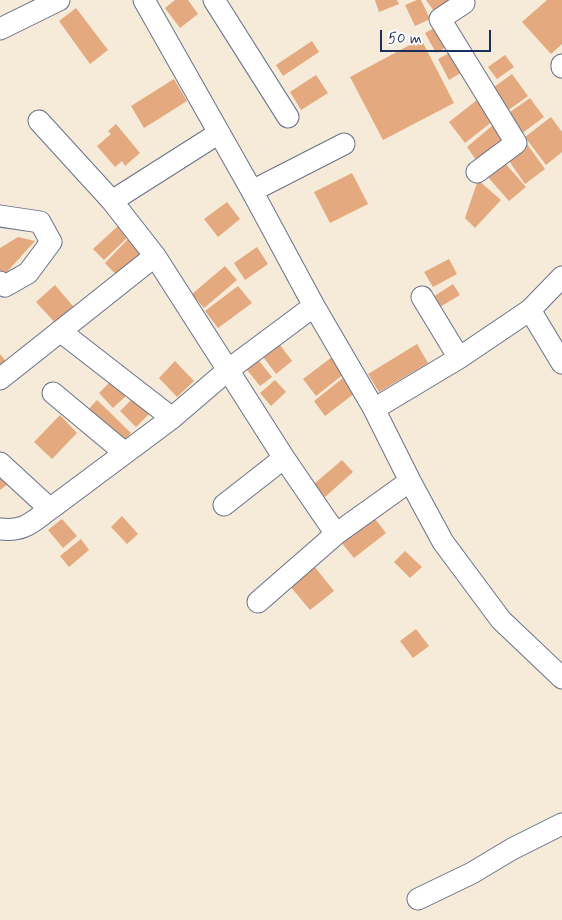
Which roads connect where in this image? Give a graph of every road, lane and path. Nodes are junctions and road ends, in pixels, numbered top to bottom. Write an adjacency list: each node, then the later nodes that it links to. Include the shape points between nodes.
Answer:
1 (59, 0): 5 (street)
2 (214, 0): 6 (street)
3 (463, 0): 10 (street, via 440,19 516,143)
4 (150, 2): 8 (street)
5 (0, 29)
6 (288, 117)
7 (39, 121): 12 (street)
8 (219, 133): 11 (street); 12 (street)
9 (344, 144): 11 (street)
10 (477, 172)
11 (252, 191): 18 (street)
12 (112, 202): 14 (street)
13 (0, 216): 16 (street, via 40,222 51,242 28,273 5,286)
14 (155, 256): 20 (street); 23 (street)
15 (562, 277): 19 (street)
16 (0, 282)
17 (422, 297): 21 (street)
18 (314, 306): 23 (street); 26 (street)
19 (530, 310): 21 (street); 22 (street)
20 (60, 331): 24 (street); 27 (street)
21 (459, 358): 26 (street)
22 (562, 363)
23 (228, 370): 27 (street); 29 (street)
24 (0, 379)
25 (53, 393): 28 (street)
26 (374, 409): 31 (street)
27 (172, 418): 28 (street)
28 (125, 453): 33 (street)
29 (284, 458): 32 (street); 35 (street)
30 (0, 462): 33 (street)
31 (410, 482): 35 (street); 37 (street, via 443,542 501,620)
32 (224, 505)
33 (50, 509): 34 (street, via 25,528)
34 (0, 529)
35 (336, 534): 36 (street)
36 (258, 602)
37 (562, 678)
38 (562, 824): 39 (street)
39 (418, 899)

